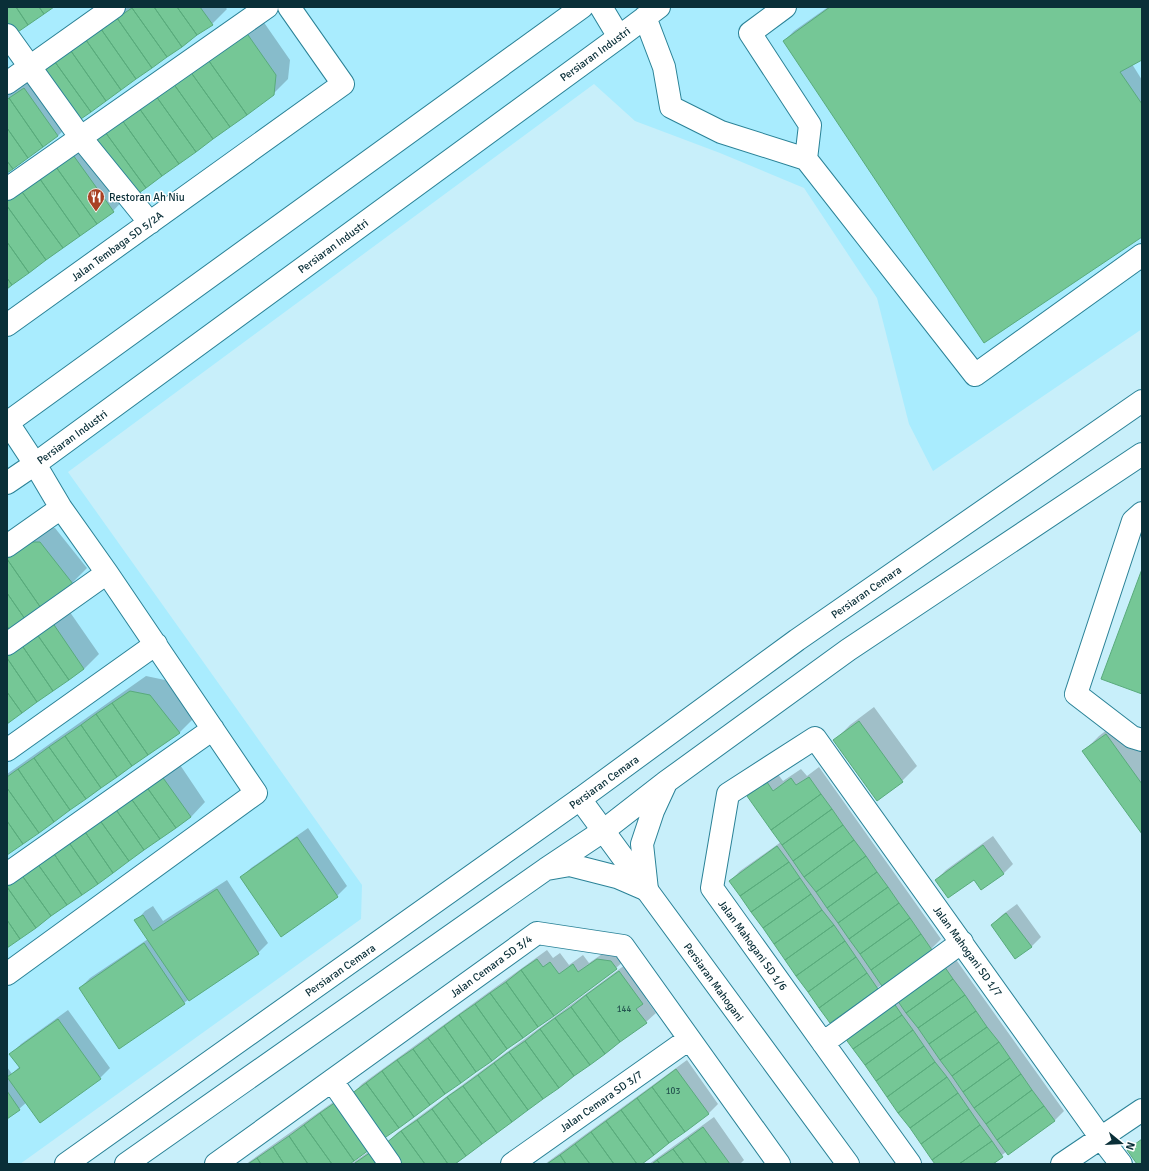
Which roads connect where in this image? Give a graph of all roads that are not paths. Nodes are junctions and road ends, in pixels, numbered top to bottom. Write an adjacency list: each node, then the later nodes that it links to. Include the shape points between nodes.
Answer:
1 (114, 7): 10 (street)
2 (267, 7): 12 (street)
3 (289, 7): 15 (street, Jalan Tembaga SD 5/2A, via 343,84)
4 (582, 7): 19 (street)
5 (601, 7): 9 (street)
6 (786, 7): 13 (street, via 750,33 810,125)
7 (652, 12): 9 (street, Persiaran Industri); 13 (street, via 672,107 721,132)
8 (7, 35): 10 (street)
9 (619, 37): 21 (street, Persiaran Industri)
10 (30, 67): 11 (street); 12 (street)
11 (7, 83)
12 (81, 138): 14 (street); 15 (street)
13 (806, 159): 16 (street, via 975,375)
14 (7, 189)
15 (150, 223): 17 (street, Jalan Tembaga SD 5/2A)
16 (1142, 255)
17 (7, 325)
18 (1142, 401): 34 (street, Persiaran Cemara, via 797,640)
19 (7, 423): 21 (street)
20 (1142, 454): 33 (street, via 848,650)
21 (35, 464): 22 (street, Persiaran Industri); 23 (street)
22 (7, 483)
23 (61, 508): 25 (street); 26 (street)
24 (1142, 514): 31 (street, via 1133,521 1076,694 1132,737)
25 (7, 546)
26 (107, 573): 27 (street); 28 (street)
27 (7, 644)
28 (156, 644): 29 (street); 32 (street)
29 (213, 729): 37 (street); 40 (street, via 256,793)
30 (815, 738): 39 (street, Jalan Mahogani SD 1/7); 42 (street, Jalan Mahogani SD 1/6, via 728,794 712,888)
31 (1142, 740)
32 (7, 750)
33 (666, 782): 35 (street); 38 (street, via 642,844)
34 (580, 799): 35 (street, Persiaran Mahogani); 46 (street, Persiaran Cemara)
35 (603, 830): 36 (street); 38 (street, Persiaran Mahogani)
36 (546, 869): 38 (street, via 570,865 617,877); 47 (street)
37 (7, 874)
38 (647, 890): 52 (street, Persiaran Mahogani)
39 (962, 942): 42 (street); 45 (street, Jalan Mahogani SD 1/7)
40 (9, 970)
41 (689, 1039): 43 (street, Jalan Cemara SD 3/4, via 623,946 537,933); 50 (street, Jalan Cemara SD 3/7); 51 (street, Jalan Cemara SD 3/4)
42 (823, 1043): 53 (street, Jalan Mahogani SD 1/6)
43 (332, 1081): 48 (street, Jalan Cemara SD 3/4); 49 (street)
44 (1142, 1110): 45 (street)
45 (1101, 1138): 54 (street); 55 (street, Jalan Mahogani SD 1/7)
46 (66, 1164)
47 (126, 1164)
48 (216, 1164)
49 (390, 1164)
50 (512, 1164)
51 (779, 1164)
52 (848, 1164)
53 (910, 1164)
54 (1062, 1164)
55 (1121, 1164)

